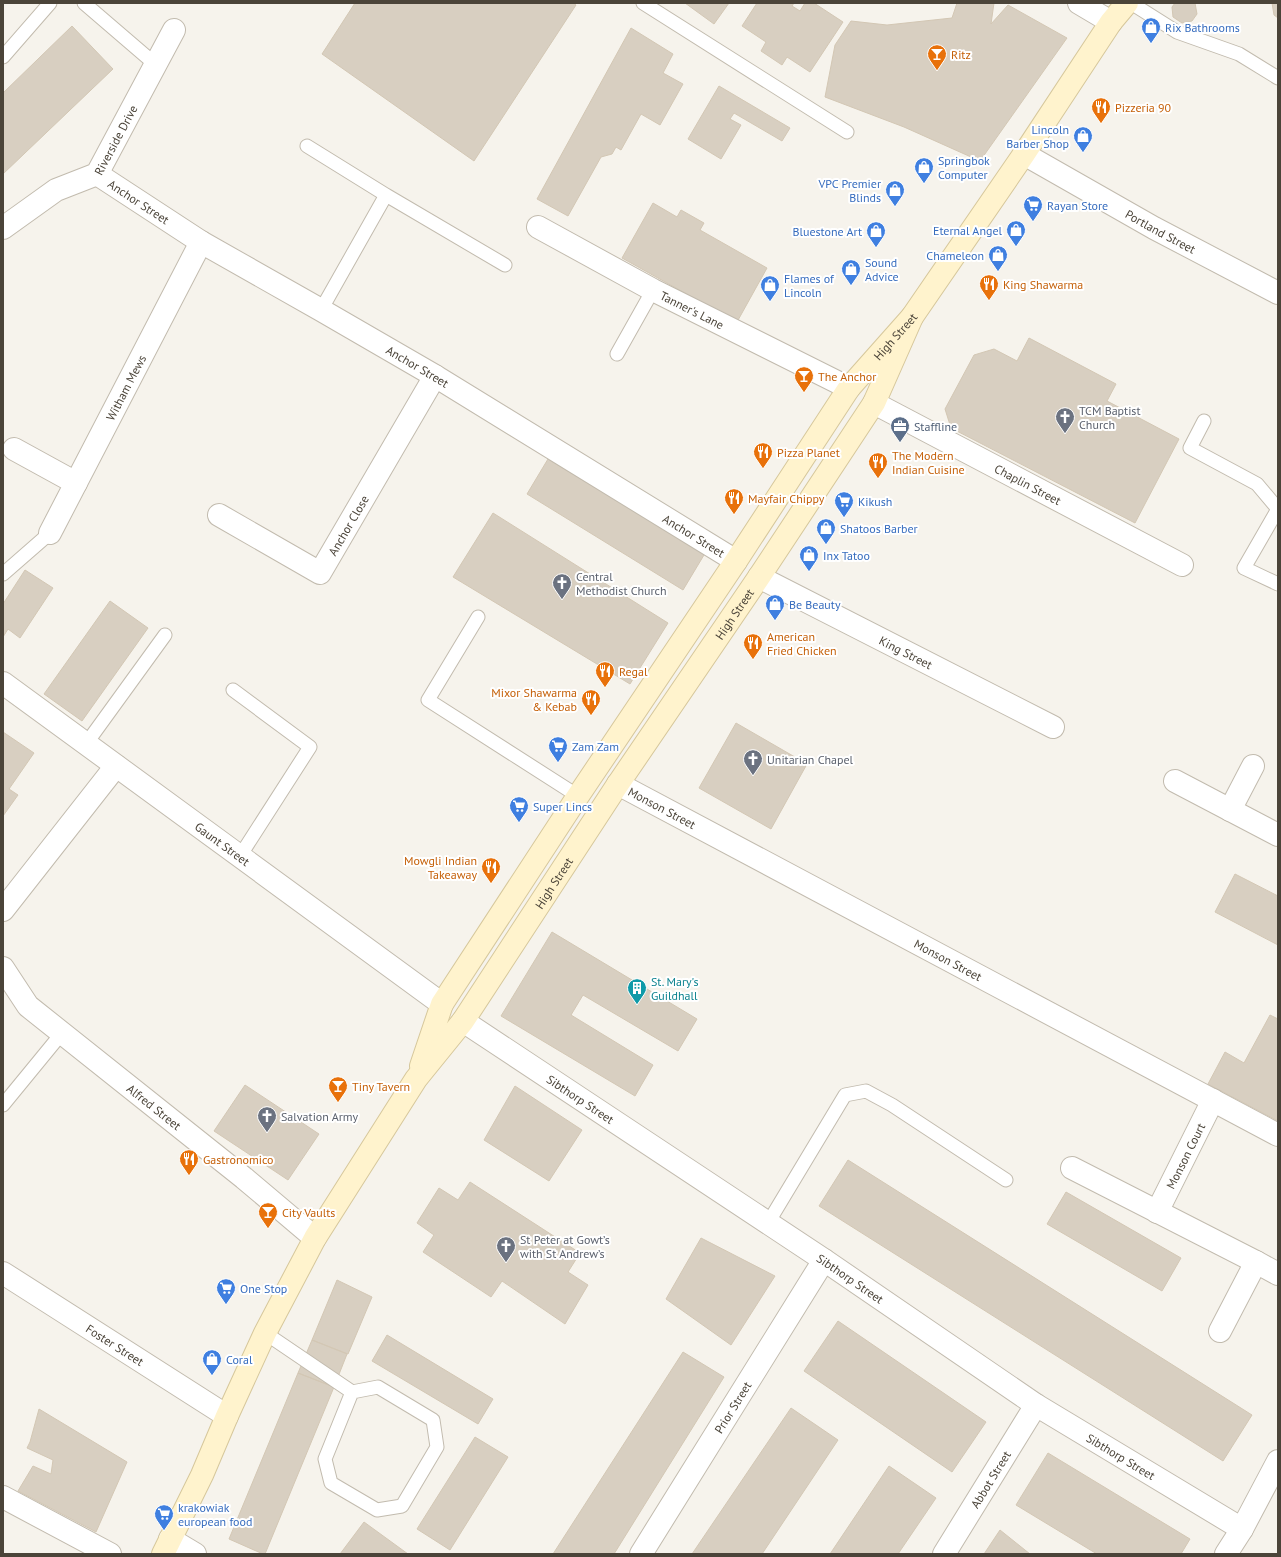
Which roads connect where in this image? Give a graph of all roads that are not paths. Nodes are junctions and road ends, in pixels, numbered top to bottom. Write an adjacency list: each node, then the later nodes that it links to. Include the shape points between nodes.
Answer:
1 (50, 3): 9 (lane)
2 (84, 3): 10 (lane)
3 (643, 3): 12 (lane)
4 (1079, 3): 7 (street)
5 (1126, 3): 7 (street)
6 (1130, 3): 11 (lane, via 1177,32 1239,54)
7 (1111, 22): 14 (street)
8 (174, 30): 10 (street, Riverside Drive)
9 (3, 56)
10 (155, 64): 15 (street, Riverside Drive)
11 (1278, 78)
12 (846, 132)
13 (307, 146): 16 (lane)
14 (1024, 154): 22 (street, Portland Street, via 1154,228); 24 (street)
15 (97, 174): 18 (street, Riverside Drive, via 56,190); 19 (street, Anchor Street)
16 (386, 195): 20 (lane); 23 (lane)
17 (538, 227): 21 (street, Tanner's Lane)
18 (3, 228)
19 (201, 242): 23 (street, Anchor Street); 31 (street, Witham Mews)
20 (505, 265)
21 (653, 290): 25 (lane); 27 (street, Tanner's Lane)
22 (1278, 293)
23 (321, 310): 26 (street, Anchor Street)
24 (912, 317): 27 (street, High Street); 28 (street, High Street)
25 (617, 354)
26 (435, 376): 33 (street, Anchor Close, via 320,573); 35 (street, Anchor Street)
27 (849, 388): 35 (street, High Street)
28 (874, 403): 36 (street, Chaplin Street); 38 (street, High Street)
29 (1204, 421): 32 (lane, via 1190,448 1256,484)
30 (14, 449): 31 (street)
31 (76, 483): 34 (street, Witham Mews)
32 (1278, 509): 39 (lane, via 1244,568)
33 (218, 515)
34 (50, 534): 37 (lane)
35 (736, 561): 50 (street, High Street)
36 (1182, 565)
37 (3, 574)
38 (759, 577): 44 (street, King Street); 49 (street, High Street)
39 (1278, 584)
40 (478, 617): 50 (lane, via 428,700)
41 (165, 635): 45 (lane)
42 (3, 683): 45 (street, Gaunt Street)
43 (234, 690): 53 (lane, via 310,747)
44 (1053, 727)
45 (86, 744): 46 (street, Gaunt Street)
46 (116, 766): 53 (street, Gaunt Street); 54 (street)
47 (1253, 766): 51 (street)
48 (1175, 781): 51 (street)
49 (618, 784): 57 (street, High Street); 60 (street, Monson Street)
50 (578, 796): 56 (street, High Street)
51 (1230, 810): 52 (street)
52 (1278, 835)
53 (240, 856): 56 (street, Gaunt Street)
54 (3, 910)
55 (3, 968): 58 (street, Alfred Street, via 28,1006)
56 (442, 1004): 59 (street, High Street)
57 (463, 1021): 59 (street, High Street); 66 (street, Sibthorp Street)
58 (62, 1033): 61 (lane); 67 (street, Alfred Street)
59 (416, 1079): 67 (street)
60 (1214, 1100): 62 (street, Monson Street); 65 (street, Monson Court)
61 (3, 1105)
62 (1278, 1135)
63 (1072, 1168): 65 (street)
64 (1006, 1180): 66 (lane, via 892,1105 866,1091 845,1095)
65 (1157, 1212): 69 (street)
66 (768, 1222): 68 (street, Sibthorp Street)
67 (315, 1238): 73 (street)
68 (824, 1260): 75 (street, Sibthorp Street); 83 (street, Prior Street)
69 (1256, 1262): 71 (street); 72 (street)
70 (3, 1273): 76 (street, Foster Street)
71 (1278, 1274)
72 (1220, 1331)
73 (265, 1333): 74 (lane); 76 (street)
74 (352, 1392): 74 (lane, via 325,1459 331,1483 377,1510 402,1506 437,1447 433,1420 378,1387)
75 (1036, 1405): 79 (street, Sibthorp Street); 84 (street, Abbot Street)
76 (226, 1416): 80 (street, via 202,1475)
77 (1278, 1460): 79 (street)
78 (3, 1497): 81 (street)
79 (1242, 1529): 85 (street)
80 (167, 1547): 82 (street)
81 (110, 1554)
82 (195, 1554)
83 (641, 1554)
84 (944, 1554)
85 (1226, 1554)

